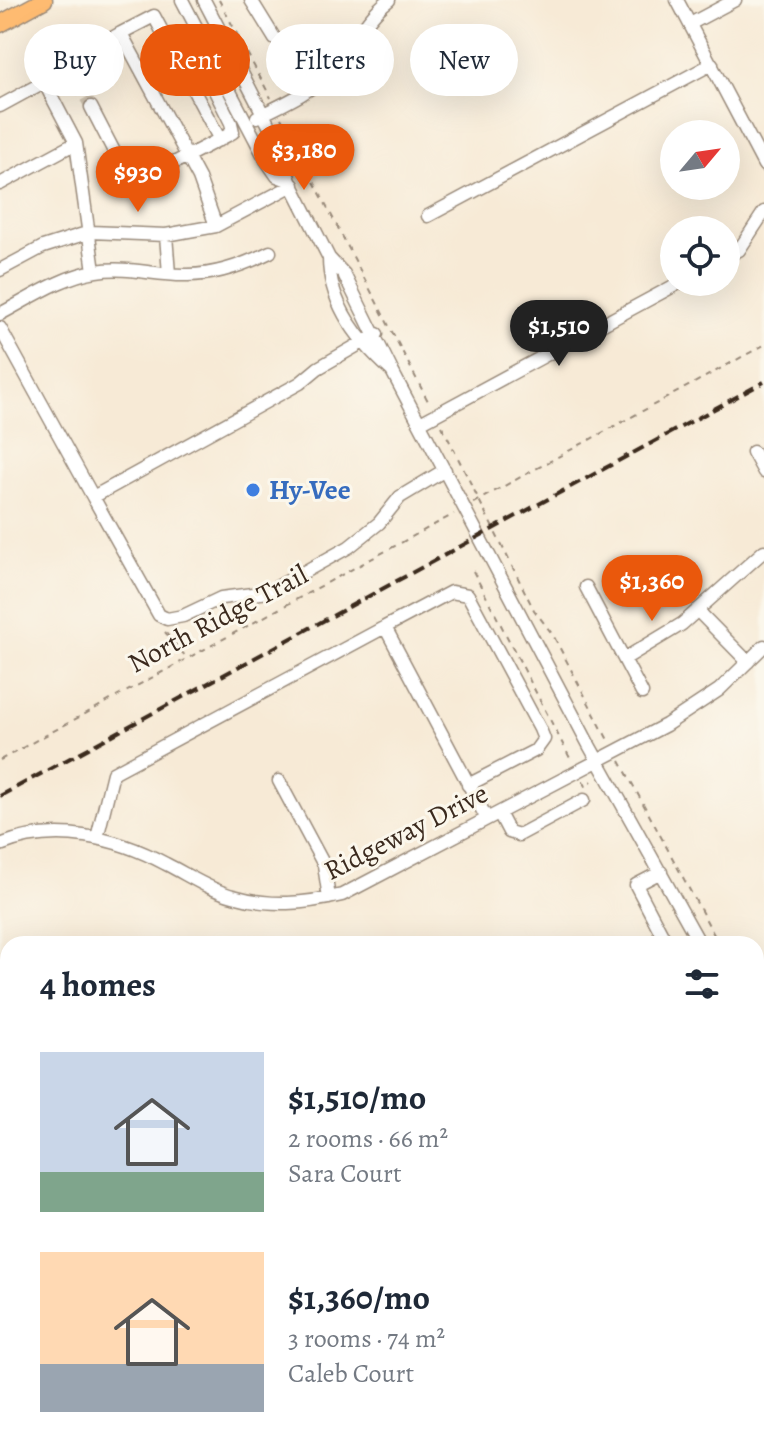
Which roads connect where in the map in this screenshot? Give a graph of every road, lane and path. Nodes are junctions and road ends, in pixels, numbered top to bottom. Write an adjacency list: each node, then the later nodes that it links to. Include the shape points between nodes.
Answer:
1 (44, 0): 9 (main road)
2 (182, 0): 10 (street)
3 (204, 0): 23 (street)
4 (219, 0): 22 (path)
5 (251, 0): 11 (street)
6 (389, 0): 12 (street)
7 (677, 0): 13 (street)
8 (729, 2): 13 (street)
9 (0, 24)
10 (194, 24)
11 (266, 24)
12 (365, 24)
13 (690, 24): 16 (street)
14 (124, 31): 25 (street, via 154,16)
15 (124, 39): 27 (street)
16 (712, 64): 28 (street); 32 (street)
17 (218, 96): 25 (street, via 233,132)
18 (233, 96): 24 (street)
19 (294, 96): 22 (street)
20 (0, 106): 26 (street, via 44,82)
21 (91, 107): 27 (street, via 121,165 141,180)
22 (276, 107): 23 (street); 49 (path)
23 (264, 114): 24 (street); 29 (street)
24 (247, 122): 29 (street, via 277,176)
25 (224, 138): 27 (street)
26 (76, 143): 30 (street); 34 (street)
27 (187, 157): 33 (street)
28 (764, 165)
29 (291, 183): 33 (street); 38 (street)
30 (0, 184)
31 (764, 212): 36 (street)
32 (428, 216)
33 (216, 226): 35 (street)
34 (90, 232): 35 (street); 39 (street, via 51,243); 40 (street)
35 (166, 235): 41 (street)
36 (740, 248)
37 (270, 252): 41 (street, via 205,274)
38 (329, 258): 45 (street, via 344,274); 46 (street, via 329,283)
39 (0, 270)
40 (94, 271): 41 (street, via 130,267); 43 (street)
41 (169, 274)
42 (660, 293): 50 (street)
43 (0, 314)
44 (0, 328): 55 (street)
45 (377, 334): 46 (street); 48 (street)
46 (361, 343): 48 (street); 55 (street, via 300,383)
47 (764, 345): 56 (path)
48 (392, 371): 50 (street)
49 (428, 402)
50 (420, 423): 53 (street)
51 (442, 427): 56 (path)
52 (753, 452): 54 (street)
53 (445, 470): 63 (street, via 400,497 349,547 268,592 221,598); 71 (street)
54 (764, 472)
55 (93, 497): 63 (street, via 159,615)
56 (478, 500): 57 (path); 70 (path)
57 (470, 504)
58 (456, 512): 66 (path, North Ridge Trail)
59 (764, 551): 62 (street)
60 (473, 571): 73 (path)
61 (586, 587): 67 (street)
62 (697, 610): 67 (street); 68 (street)
63 (167, 619): 66 (path, via 165,634)
64 (385, 627): 80 (street); 80 (street, via 451,592 468,595 540,729 544,739 536,750); 84 (street, via 113,773)
65 (764, 646): 68 (street, Ridgeway Drive)
66 (187, 658): 72 (path, North Ridge Trail)
67 (624, 659): 69 (street)
68 (748, 662): 71 (street, Ridgeway Drive, via 719,690 666,725)
69 (642, 693)
70 (609, 740)
71 (596, 759): 82 (street, Ridgeway Drive); 86 (street)
72 (0, 760)
73 (571, 760)
74 (619, 760): 75 (path)
75 (622, 765): 76 (path); 90 (path)
76 (613, 770)
77 (583, 780): 79 (path, via 586,786)
78 (279, 781): 87 (street, via 324,865)
79 (592, 781)
80 (468, 785): 83 (street)
81 (584, 800): 82 (street, via 519,835 509,832)
82 (499, 813): 83 (street, Ridgeway Drive)
83 (487, 819): 87 (street, Ridgeway Drive, via 367,884)
84 (97, 838): 85 (street, Ridgeway Drive, via 46,835); 87 (street, Ridgeway Drive, via 132,848 238,898 292,904)
85 (0, 845)
86 (661, 872): 88 (street, via 636,885); 89 (street)
87 (329, 898)
88 (663, 936)
89 (696, 936)
90 (715, 936)

